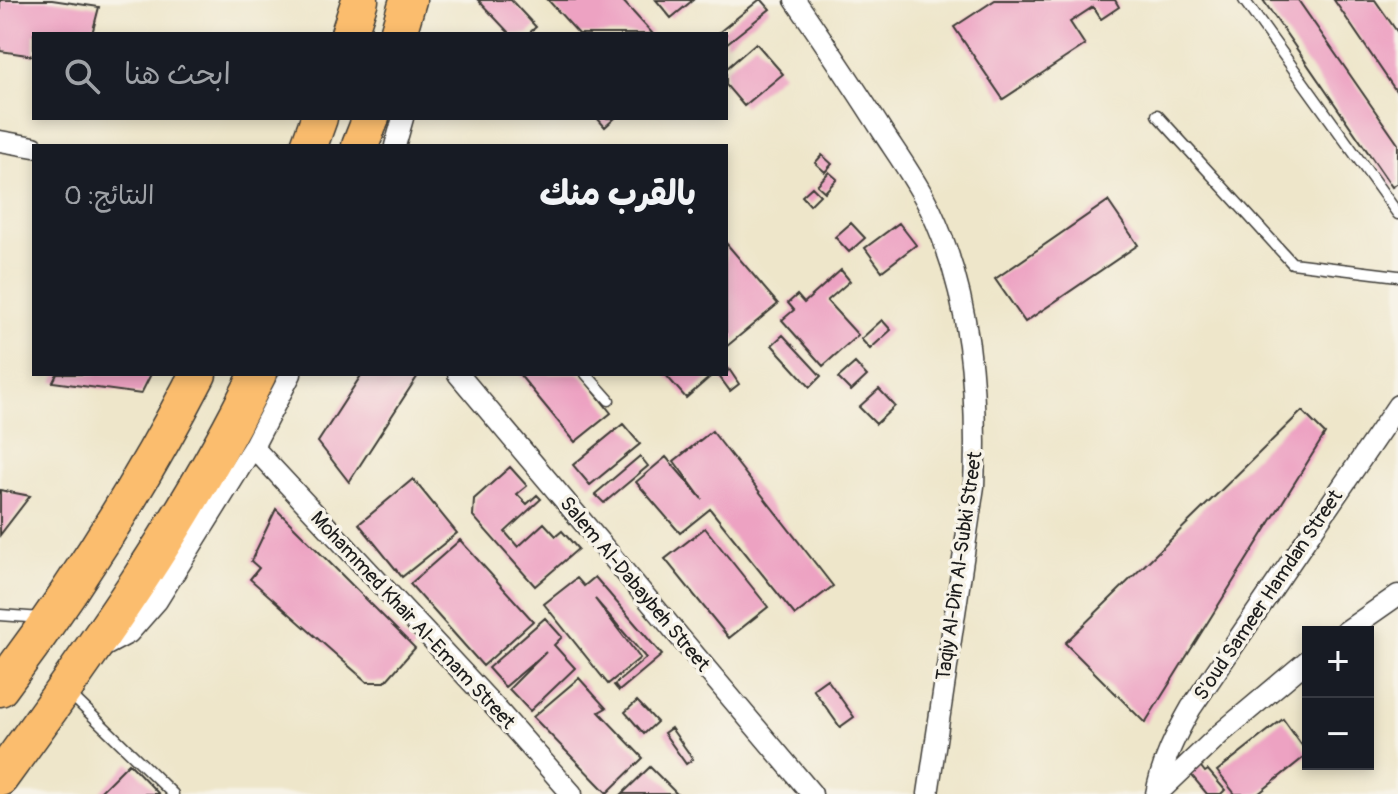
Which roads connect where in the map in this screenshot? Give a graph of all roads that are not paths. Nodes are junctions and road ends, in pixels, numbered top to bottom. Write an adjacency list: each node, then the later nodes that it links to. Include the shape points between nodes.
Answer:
1 (360, 0): 4 (highway)
2 (795, 0): 36 (street, Taqiy Al-Din Al-Subki Street, via 930,209 959,287 965,322 975,424 974,486)
3 (1244, 0): 14 (lane)
4 (350, 32)
5 (1157, 115): 15 (lane, via 1292,263)
6 (318, 120): 10 (highway)
7 (370, 120): 11 (highway)
8 (402, 120): 12 (street)
9 (0, 141): 13 (street)
10 (310, 144)
11 (361, 144)
12 (396, 144)
13 (32, 147)
14 (1398, 214)
15 (1398, 276)
16 (197, 376): 26 (highway)
17 (257, 376): 28 (highway, via 212,461)
18 (290, 376): 23 (street)
19 (460, 376): 35 (street, Salem Al-Dabaybeh Street)
20 (588, 376): 21 (lane)
21 (609, 400)
22 (1398, 405): 37 (street, S'oud Sameer Hamdan Street, via 1191,708 1172,740)
23 (253, 447): 28 (street, via 143,620); 34 (street, Mohammed Khair Al-Emam Street)
24 (1398, 595): 27 (street)
25 (0, 615): 26 (lane)
26 (52, 619): 30 (highway)
27 (1354, 626)
28 (90, 653): 31 (highway)
29 (1302, 665): 37 (street, S'oud Sameer Hamdan Street)
30 (0, 688)
31 (65, 688): 32 (highway); 33 (lane)
32 (0, 778)
33 (173, 794)
34 (572, 794)
35 (812, 794)
36 (928, 794)
37 (1156, 794)

